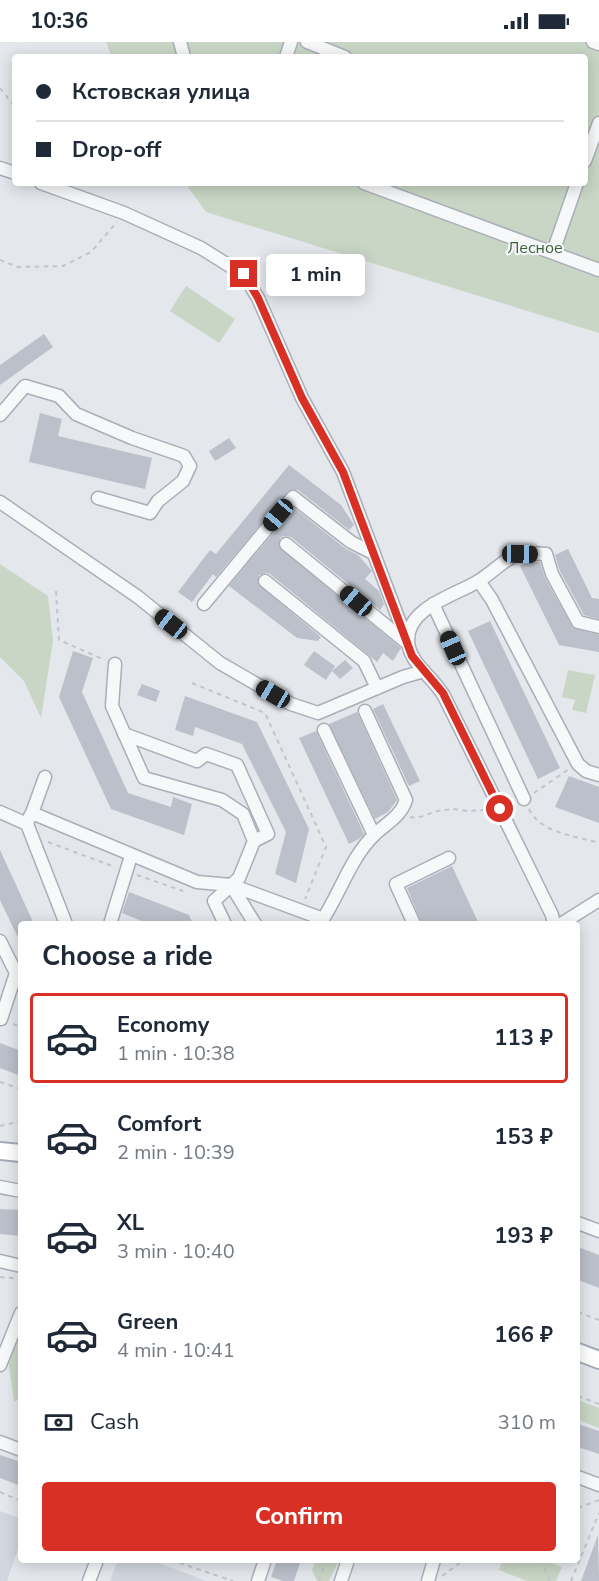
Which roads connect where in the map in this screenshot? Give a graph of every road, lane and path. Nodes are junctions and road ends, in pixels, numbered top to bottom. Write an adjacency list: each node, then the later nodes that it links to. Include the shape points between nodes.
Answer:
1 (307, 42): 4 (street)
2 (593, 42): 3 (street)
3 (599, 44)
4 (337, 54)
5 (0, 88): 6 (path)
6 (12, 103)
7 (599, 123): 8 (street)
8 (589, 154)
9 (49, 186): 12 (street)
10 (372, 186): 13 (street)
11 (576, 186): 13 (street)
12 (124, 213): 14 (path, via 91,252 63,266 18,267); 20 (street, via 201,248 244,274 302,398 343,472)
13 (553, 252): 15 (street)
14 (0, 260)
15 (599, 270)
16 (0, 415): 17 (street, via 25,386 59,396 76,414 184,456 190,466 183,481 158,501 150,513)
17 (98, 498)
18 (0, 502): 31 (street, via 138,597 220,663 291,704 318,713)
19 (286, 543): 27 (street)
20 (373, 553): 24 (street, via 351,542 293,497); 27 (street)
21 (265, 581): 31 (street, via 364,661)
22 (479, 581): 25 (street); 26 (street, via 520,554 546,554 552,574 578,622); 35 (street)
23 (56, 591): 28 (path, via 59,640)
24 (204, 604)
25 (434, 604): 27 (street, via 415,619); 38 (street)
26 (599, 627)
27 (408, 644): 29 (street)
28 (115, 664): 34 (street, via 112,706)
29 (424, 671): 31 (street); 39 (street, via 443,693)
30 (192, 683): 52 (path, via 266,713 326,847)
31 (377, 688)
32 (365, 711): 41 (street, via 406,800)
33 (324, 730): 43 (street)
34 (124, 734): 44 (street, via 144,778 222,800 243,814); 44 (street, via 196,761 206,754 237,765 268,834)
35 (578, 764): 36 (street); 38 (path)
36 (599, 775)
37 (45, 777): 42 (street)
38 (524, 799): 45 (path, via 533,819 550,829)
39 (500, 809): 41 (path, via 454,808 417,818); 59 (street)
40 (0, 812): 42 (street)
41 (397, 815): 43 (street)
42 (30, 824): 46 (street); 48 (path); 53 (street)
43 (374, 835): 57 (street, via 360,850)
44 (254, 841): 49 (street, via 239,878)
45 (599, 843)
46 (131, 856): 48 (street); 49 (street, via 197,882)
47 (449, 858): 58 (street, via 396,884)
48 (126, 872): 50 (path); 54 (street)
49 (231, 885): 52 (street); 55 (street, via 214,901); 56 (street)
50 (192, 894)
51 (599, 900): 60 (street)
52 (301, 910): 57 (street)
53 (65, 921)
54 (112, 921)
55 (224, 921)
56 (253, 921)
57 (322, 921)
58 (413, 921)
59 (553, 921)
60 (566, 921)
61 (0, 941): 62 (street, via 16,973)
62 (0, 1019)
63 (0, 1082): 64 (path)
64 (18, 1088)
65 (18, 1122): 66 (path)
66 (0, 1126)
67 (0, 1151): 68 (main road)
68 (18, 1153)
69 (0, 1187): 70 (street)
70 (18, 1190)
71 (580, 1224): 72 (street)
72 (599, 1231)
73 (0, 1261): 74 (street)
74 (18, 1265)
75 (0, 1277): 76 (path)
76 (18, 1280)
77 (580, 1313): 79 (path)
78 (18, 1320): 82 (street)
79 (599, 1320)
80 (580, 1353): 81 (main road)
81 (599, 1360)
82 (0, 1365)
83 (580, 1397): 84 (path)
84 (599, 1404)
85 (0, 1442): 86 (street)
86 (18, 1449)
87 (580, 1478): 88 (street)
88 (599, 1485)
89 (0, 1492): 90 (path)
90 (18, 1500)
91 (599, 1500): 92 (path)
92 (580, 1507)
93 (599, 1513): 94 (path)
94 (580, 1561)
95 (96, 1563): 104 (street)
96 (180, 1563): 105 (path)
97 (264, 1563): 106 (street)
98 (325, 1563): 107 (path)
99 (347, 1563): 108 (street)
100 (433, 1563): 109 (street)
101 (460, 1563): 110 (path)
102 (542, 1563): 111 (path)
103 (579, 1563): 112 (path)
104 (89, 1581)
105 (233, 1581)
106 (258, 1581)
107 (319, 1581)
108 (340, 1581)
109 (428, 1581)
110 (435, 1581)
111 (550, 1581)
112 (572, 1581)

